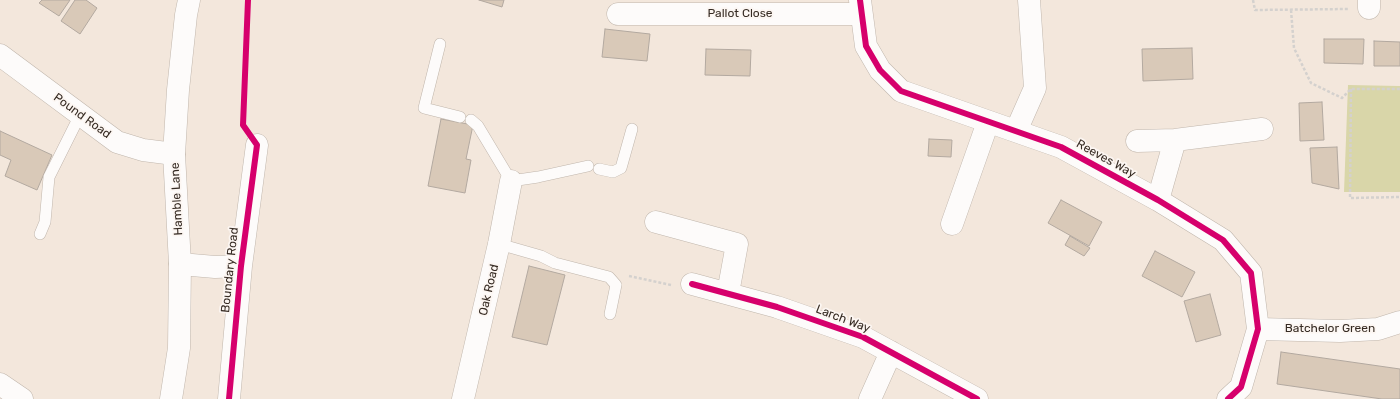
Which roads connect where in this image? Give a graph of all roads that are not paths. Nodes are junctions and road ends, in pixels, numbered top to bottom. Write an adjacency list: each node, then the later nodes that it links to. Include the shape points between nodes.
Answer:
1 (189, 0): 18 (street, Hamble Lane, via 178,82)
2 (1029, 0): 14 (street, via 1034,88)
3 (658, 7): 4 (street, Pallot Close); 5 (street, Pallot Close)
4 (860, 7): 11 (street, Reeves Way, via 866,46 880,70 901,91)
5 (618, 14)
6 (440, 44): 9 (lane, via 424,108)
7 (0, 55): 8 (street, Pound Road)
8 (80, 115): 18 (street, Pound Road, via 118,142 143,150); 23 (lane, via 49,177 45,222)
9 (460, 117)
10 (471, 120): 19 (lane, via 478,126)
11 (988, 122): 14 (street, Reeves Way); 22 (street)
12 (632, 129): 19 (lane, via 621,168 613,172 593,167)
13 (1262, 129): 15 (street)
14 (1016, 131): 20 (street, Reeves Way, via 1061,147)
15 (1175, 140): 16 (street); 20 (street)
16 (1136, 141)
17 (257, 145): 26 (street, Boundary Road)
18 (174, 154): 25 (street, Hamble Lane)
19 (511, 181): 24 (street, Oak Road)
20 (1158, 200): 31 (street, Reeves Way, via 1223,240 1251,273)
21 (656, 222): 28 (street, via 737,244)
22 (952, 224)
23 (40, 234)
24 (499, 244): 29 (lane, via 541,256 555,263 609,277 616,285); 37 (street, Oak Road)
25 (180, 264): 26 (street, Boundary Road); 35 (street, Hamble Lane, via 179,348)
26 (241, 266): 36 (street, Boundary Road)
27 (692, 284): 28 (street, Larch Way)
28 (728, 293): 32 (street, Larch Way, via 777,306 849,332)
29 (610, 314)
30 (1400, 322): 31 (street, Batchelor Green, via 1378,329 1340,331)
31 (1258, 329): 40 (street, Reeves Way, via 1241,387)
32 (891, 352): 38 (street); 39 (street, Larch Way)
33 (0, 384): 34 (street)
34 (22, 399)
35 (171, 399)
36 (229, 399)
37 (463, 399)
38 (870, 399)
39 (977, 399)
40 (1228, 399)

